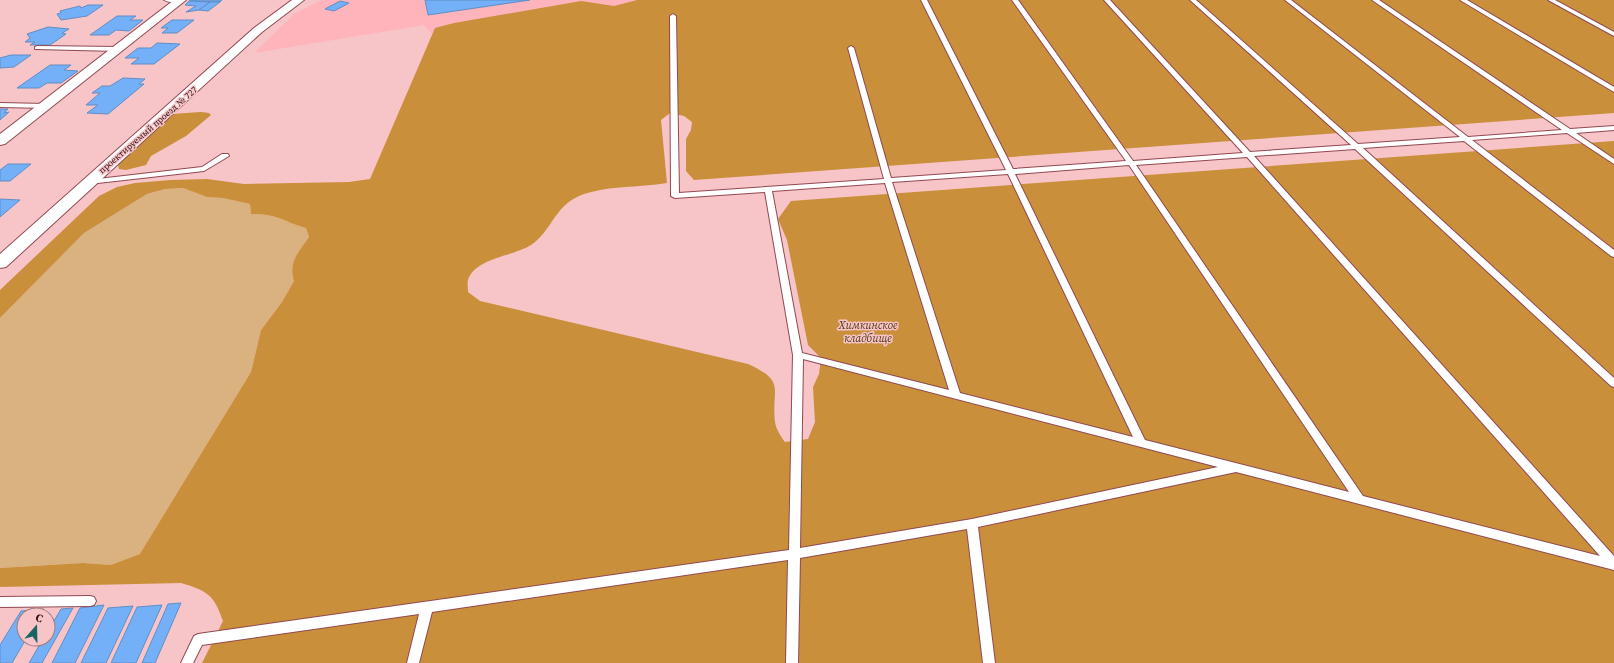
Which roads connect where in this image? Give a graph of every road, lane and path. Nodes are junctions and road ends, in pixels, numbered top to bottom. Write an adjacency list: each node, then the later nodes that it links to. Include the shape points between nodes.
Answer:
1 (167, 0): 2 (lane)
2 (181, 0): 16 (street)
3 (300, 0): 31 (street, проектируемый проезд № 727, via 257,30 197,88)
4 (924, 0): 29 (lane)
5 (1015, 0): 28 (lane)
6 (1107, 0): 25 (lane)
7 (1193, 0): 24 (lane)
8 (1288, 0): 22 (lane)
9 (1375, 0): 21 (lane)
10 (1462, 0): 17 (lane)
11 (1551, 0): 13 (lane)
12 (673, 16): 32 (lane, via 675,196)
13 (1614, 34)
14 (37, 48): 16 (lane)
15 (851, 48): 30 (lane)
16 (118, 49): 19 (street)
17 (1614, 90)
18 (0, 105): 19 (lane)
19 (46, 106): 23 (street)
20 (1614, 128): 21 (lane)
21 (1568, 131): 22 (lane); 27 (lane)
22 (1465, 139): 24 (lane); 33 (lane)
23 (0, 141)
24 (1357, 146): 25 (lane); 36 (lane)
25 (1248, 154): 28 (lane); 43 (lane)
26 (225, 156): 31 (lane, via 204,169)
27 (1614, 162)
28 (1131, 163): 29 (lane); 40 (lane)
29 (1010, 172): 30 (lane); 38 (lane)
30 (888, 180): 32 (lane); 37 (lane)
31 (89, 182): 34 (street, проектируемый проезд № 727)
32 (768, 189): 35 (lane)
33 (1614, 254)
34 (0, 263)
35 (798, 355): 37 (lane); 42 (lane)
36 (1614, 384)
37 (956, 396): 38 (lane)
38 (1141, 443): 39 (lane)
39 (1235, 468): 40 (lane); 41 (lane)
40 (1359, 500): 43 (lane)
41 (972, 524): 42 (lane); 50 (lane)
42 (794, 554): 46 (lane); 49 (lane)
43 (1614, 565)
44 (90, 601): 45 (lane)
45 (0, 602)
46 (427, 607): 47 (lane, via 198,640); 48 (lane)
47 (187, 663)
48 (413, 663)
49 (792, 663)
50 (989, 663)

